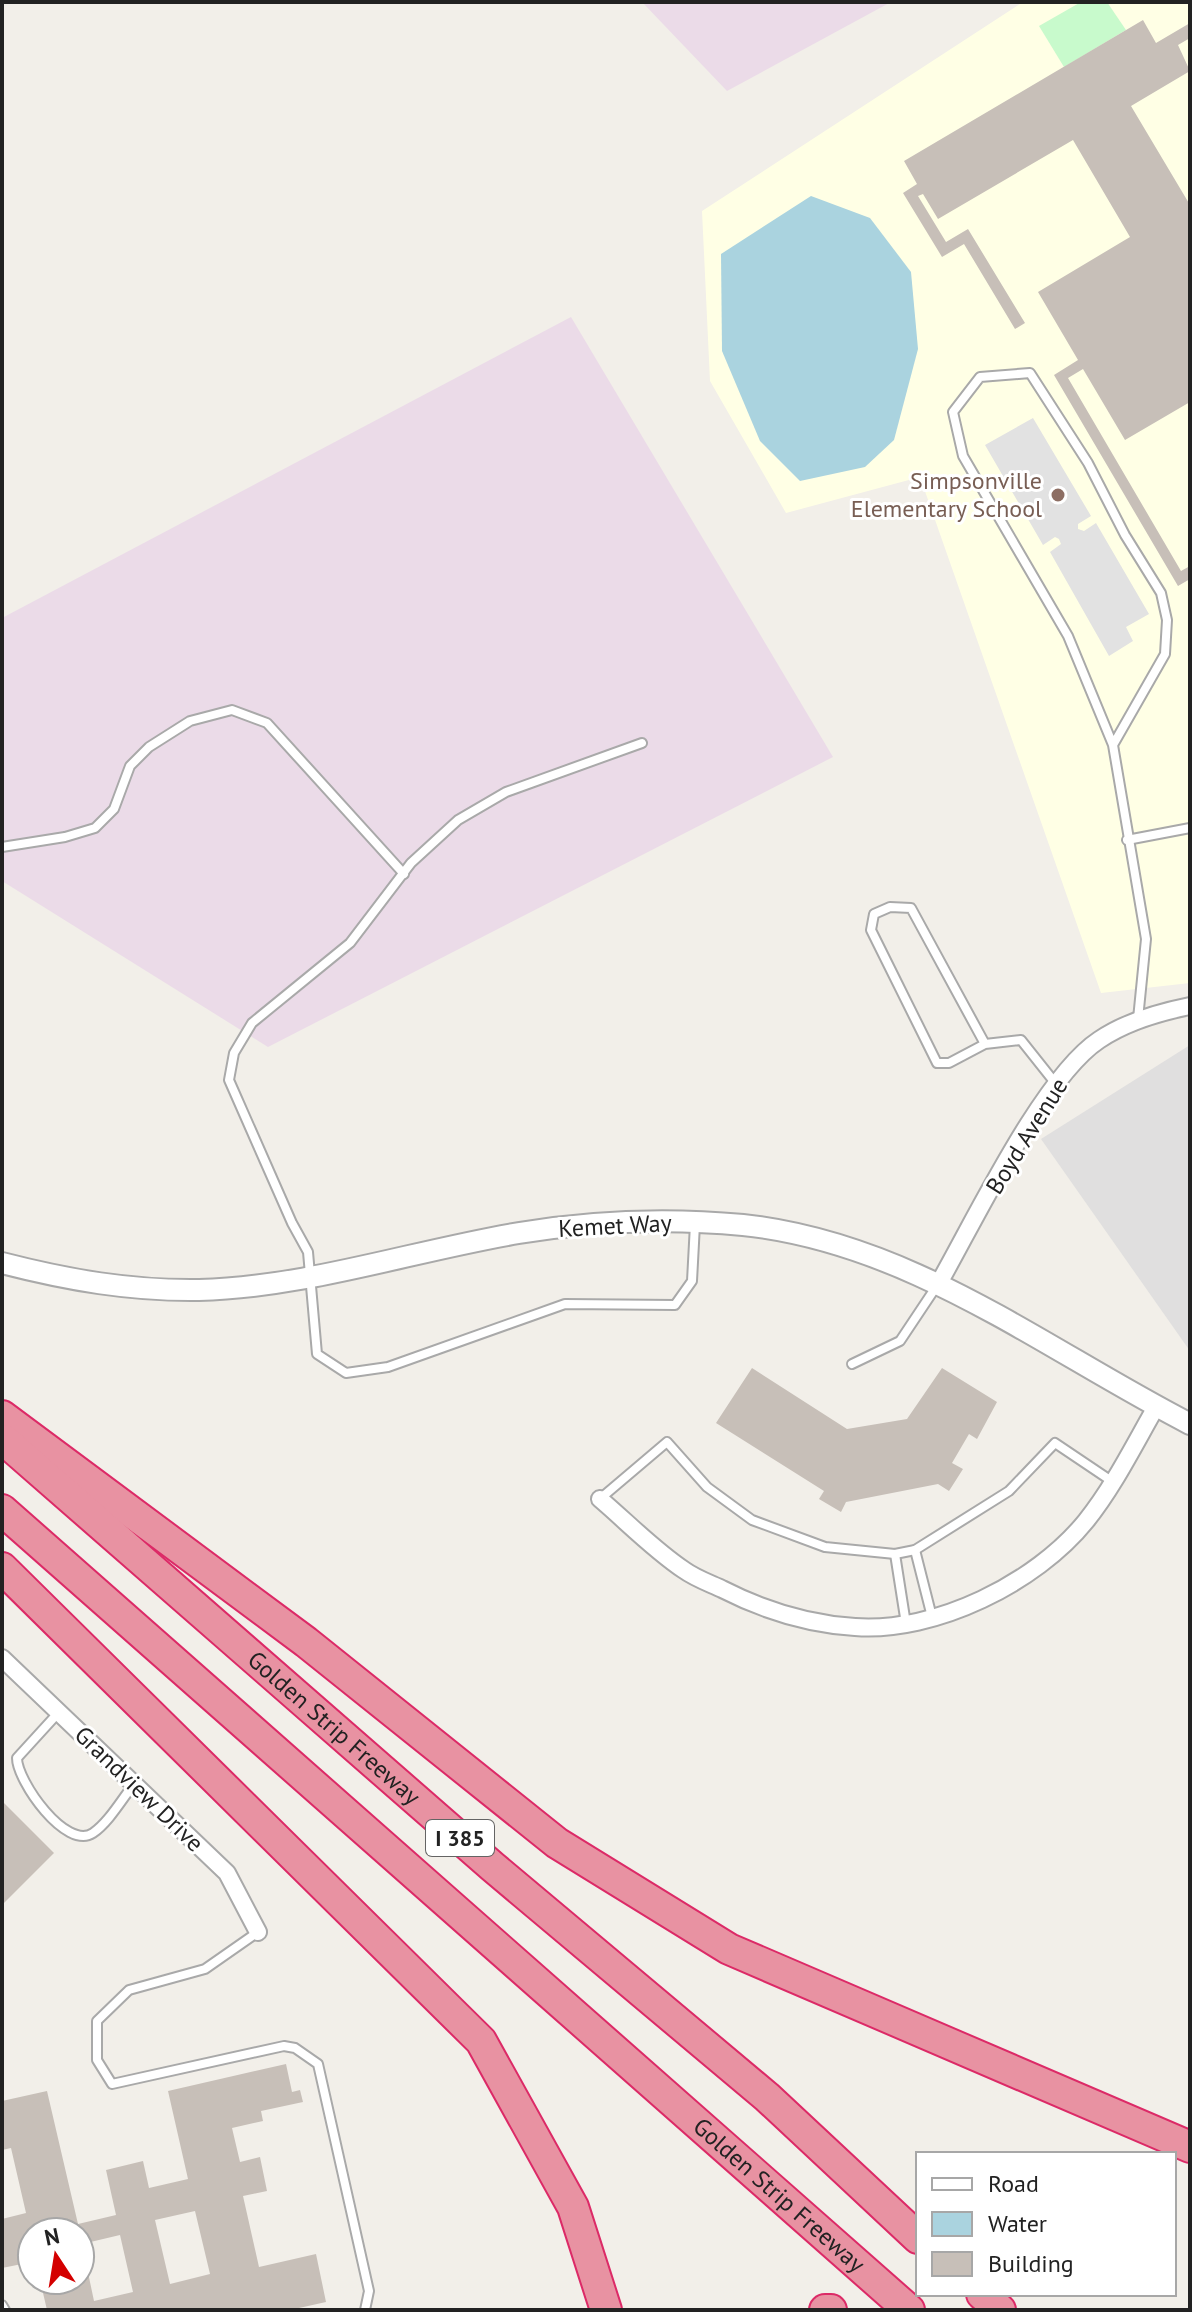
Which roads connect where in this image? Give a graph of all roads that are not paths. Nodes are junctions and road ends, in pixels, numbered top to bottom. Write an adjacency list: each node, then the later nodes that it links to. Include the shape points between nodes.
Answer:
1 (642, 743): 6 (lane, via 506,792 458,820)
2 (1113, 745): 2 (lane, via 1165,654 1167,620 1161,593 1030,373 980,377 953,412 963,456 1068,636); 4 (lane)
3 (1190, 828): 4 (lane)
4 (1127, 840): 8 (lane, via 1146,939)
5 (2, 847): 6 (lane, via 95,828 114,809 130,766 149,747 190,721 232,710 267,723)
6 (404, 874): 13 (lane, via 350,943 252,1023 234,1053 229,1080 308,1252)
7 (1190, 1006): 8 (street, Boyd Avenue)
8 (1138, 1022): 10 (street, Boyd Avenue, via 1100,1039)
9 (985, 1044): 9 (lane, via 911,908 890,907 874,914 871,930 937,1063 949,1063); 10 (lane, via 1021,1040)
10 (1057, 1084): 14 (street, Boyd Avenue)
11 (695, 1221): 13 (street, Kemet Way, via 611,1222 518,1233); 13 (lane, via 692,1281 675,1305 565,1304 388,1367 346,1373 317,1354); 14 (street, Kemet Way, via 846,1246)
12 (2, 1263): 13 (street, Kemet Way, via 70,1280 143,1289 203,1290)
13 (312, 1277)
14 (939, 1283): 15 (lane, via 900,1341); 16 (street, Kemet Way)
15 (852, 1364)
16 (1156, 1407): 18 (street, Kemet Way); 20 (street)
17 (2, 1416): 32 (highway, via 306,1642 557,1843 729,1949)
18 (1190, 1424)
19 (2, 1438): 33 (highway, Golden Strip Freeway / I 385, via 493,1867 767,2097)
20 (1113, 1482): 23 (lane, via 1055,1443 1009,1491); 26 (street, via 1085,1522 1019,1581)
21 (600, 1499): 24 (lane, via 667,1442 707,1487 752,1520 825,1547); 27 (street, via 684,1571 762,1609 858,1628)
22 (2, 1510): 39 (highway, Golden Strip Freeway / I 385)
23 (915, 1550): 24 (lane); 26 (lane)
24 (895, 1554): 27 (lane)
25 (2, 1568): 36 (highway, via 481,2041 573,2207)
26 (932, 1617): 27 (street)
27 (906, 1624)
28 (2, 1658): 29 (street, Grandview Drive)
29 (59, 1712): 30 (street, Grandview Drive); 30 (lane, via 17,1758 17,1772 69,1834 93,1833)
30 (134, 1784): 31 (street, Grandview Drive, via 227,1873)
31 (258, 1932): 35 (lane, via 205,1969 129,1990 97,2021 97,2060 112,2084 284,2046 318,2064 369,2291)
32 (1190, 2147)
33 (916, 2236)
34 (984, 2296): 40 (highway)
35 (365, 2310)
36 (606, 2310)
37 (825, 2310): 38 (highway)
38 (831, 2310)
39 (909, 2310)
40 (1000, 2310)

